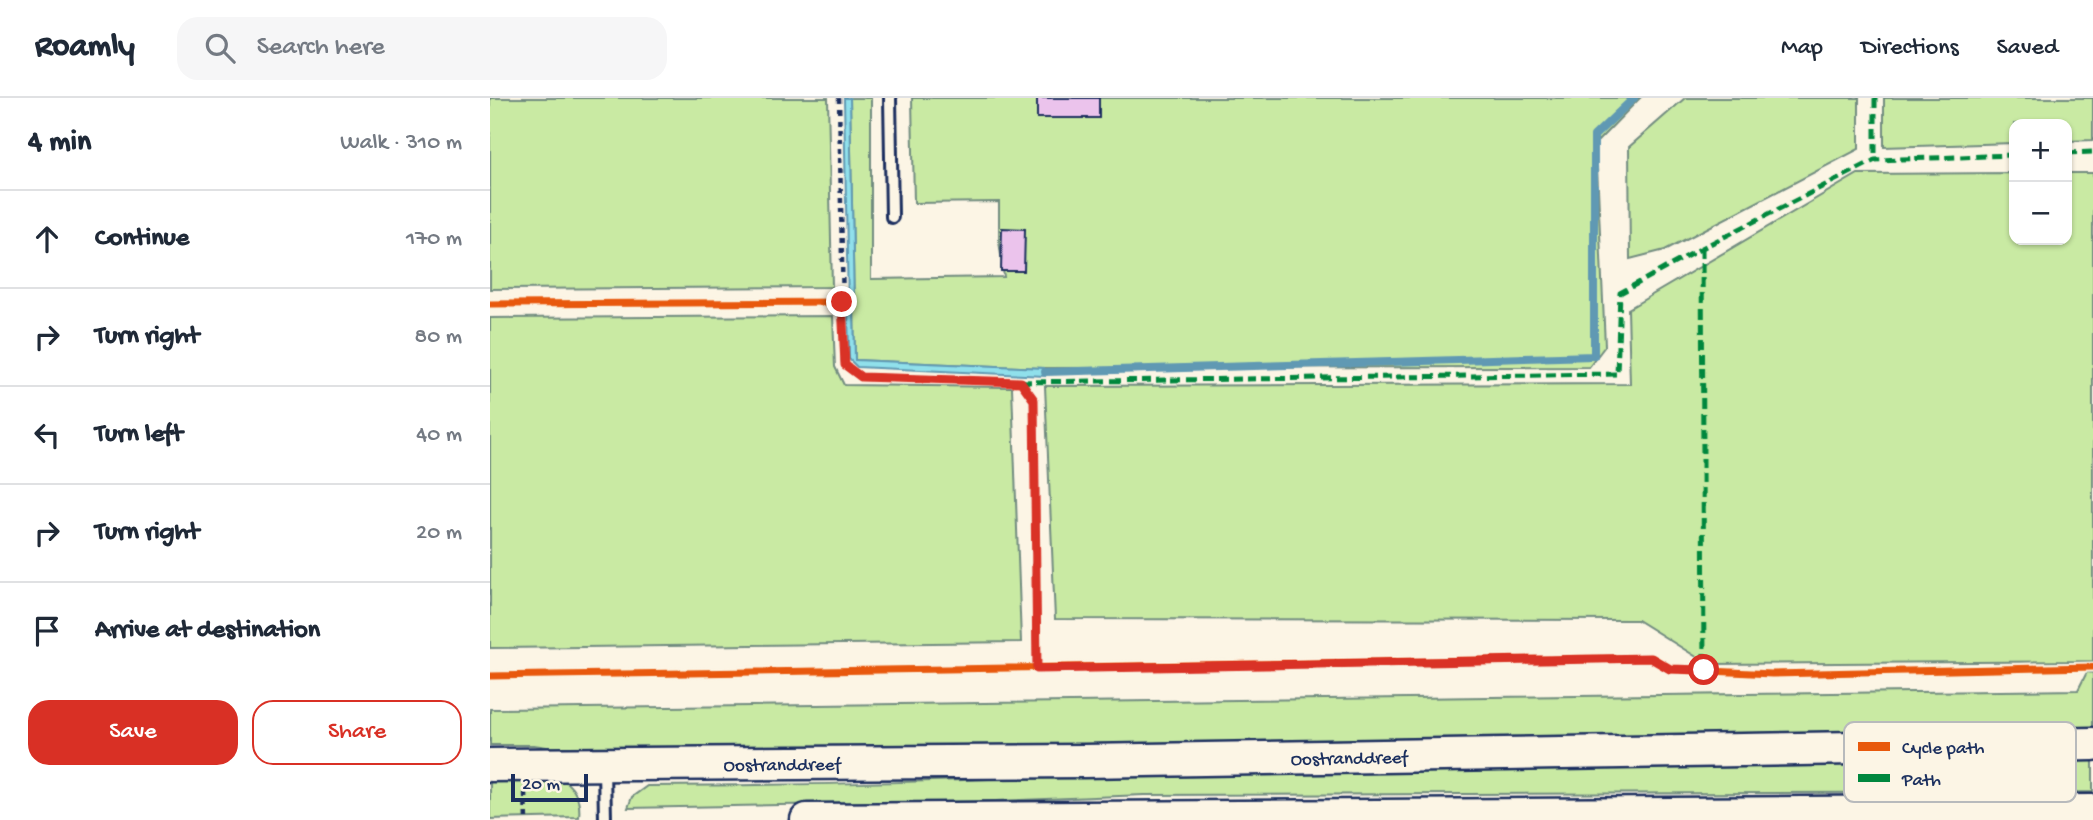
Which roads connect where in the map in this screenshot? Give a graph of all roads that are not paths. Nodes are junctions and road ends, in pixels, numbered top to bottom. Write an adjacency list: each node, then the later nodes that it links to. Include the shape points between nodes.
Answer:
1 (890, 98): 2 (lane)
2 (892, 217)
3 (1844, 748): 4 (main road, Oostranddreef)
4 (604, 764): 5 (main road, Oostranddreef); 7 (lane)
5 (490, 765)
6 (2093, 811): 8 (main road)
7 (605, 820)
8 (807, 820)

